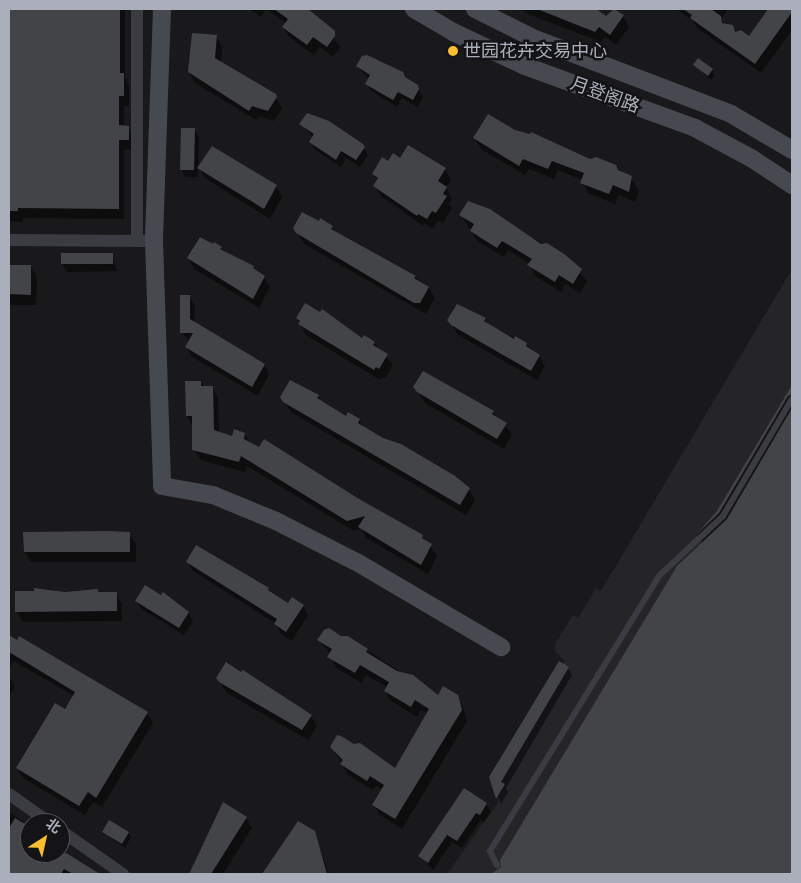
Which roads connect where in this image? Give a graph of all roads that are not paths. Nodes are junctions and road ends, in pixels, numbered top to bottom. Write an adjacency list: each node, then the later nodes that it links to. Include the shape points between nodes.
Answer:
1 (137, 9): 8 (street)
2 (162, 9): 8 (street)
3 (414, 9): 6 (street, 月登阁路, via 452,32 525,66 695,128 751,158)
4 (475, 9): 5 (street, 月登阁路, via 535,39 731,114)
5 (792, 150)
6 (792, 185)
7 (9, 240): 8 (street)
8 (145, 241): 10 (street, via 162,486 212,495 276,521 360,564)
9 (792, 399): 14 (lane, via 723,516 660,575 490,851)
10 (501, 647)
11 (9, 794): 12 (street)
12 (36, 813)
13 (70, 837): 15 (street)
14 (497, 865)
15 (123, 874)

